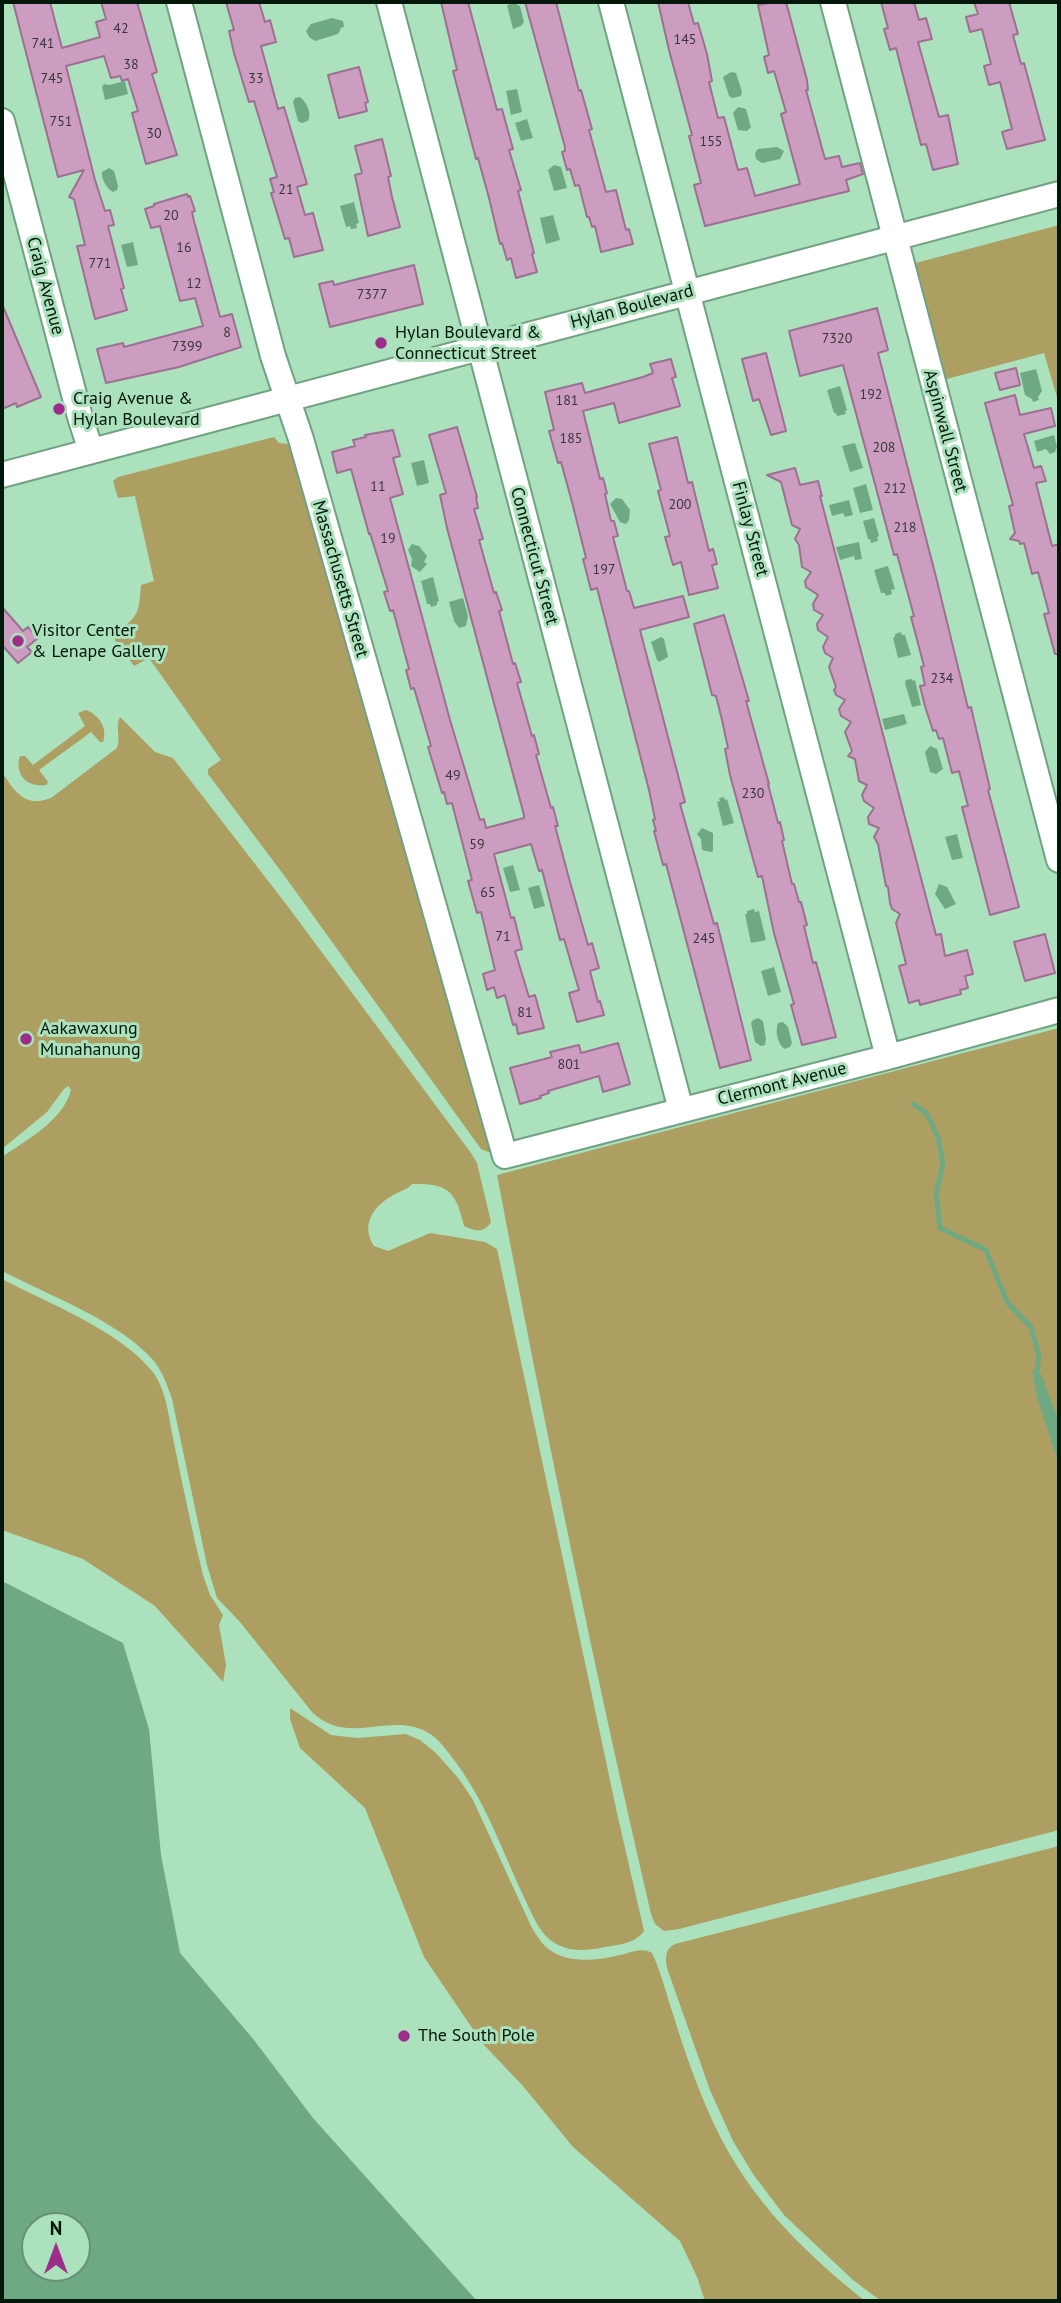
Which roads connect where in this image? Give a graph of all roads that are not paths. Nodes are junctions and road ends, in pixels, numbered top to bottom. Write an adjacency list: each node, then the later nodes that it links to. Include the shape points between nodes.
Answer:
1 (179, 2): 10 (street, Massachusetts Street)
2 (389, 2): 9 (street, Connecticut Street)
3 (611, 2): 8 (street, Finlay Street)
4 (833, 2): 7 (street, Aspinwall Street)
5 (2, 121): 11 (street, Craig Avenue)
6 (1059, 194): 7 (street, Hylan Boulevard)
7 (894, 238): 8 (street, Hylan Boulevard); 13 (street, Aspinwall Street)
8 (687, 292): 9 (street, Hylan Boulevard); 15 (street, Finlay Street)
9 (479, 347): 10 (street, Hylan Boulevard); 16 (street, Connecticut Street)
10 (288, 398): 11 (street, Hylan Boulevard); 17 (street, Massachusetts Street)
11 (91, 450): 12 (street, Hylan Boulevard)
12 (2, 475)
13 (1059, 860)
14 (1059, 1010): 15 (street, Clermont Avenue)
15 (888, 1057): 16 (street, Clermont Avenue)
16 (681, 1110): 17 (street, Clermont Avenue)
17 (505, 1156)

